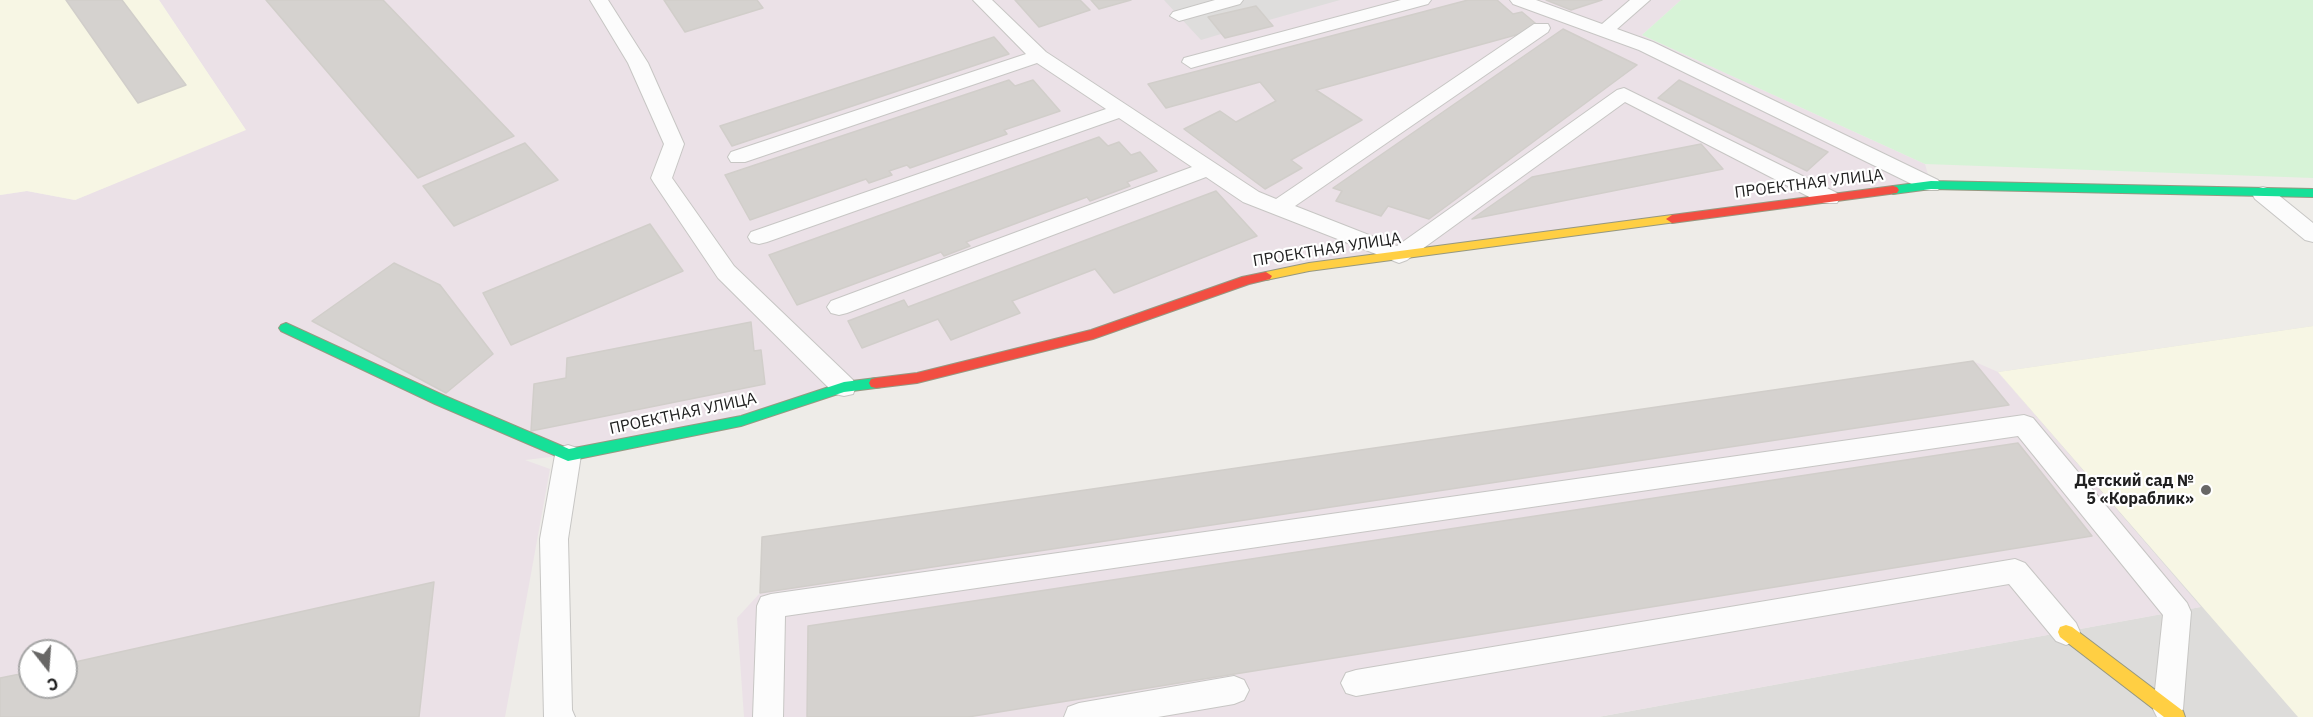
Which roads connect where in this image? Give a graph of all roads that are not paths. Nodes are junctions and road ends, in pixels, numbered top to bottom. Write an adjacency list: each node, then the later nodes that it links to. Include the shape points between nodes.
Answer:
1 (599, 0): 25 (lane, via 638,63 674,144 661,178 726,272)
2 (982, 0): 10 (lane)
3 (1234, 0): 7 (lane)
4 (1422, 0): 11 (lane)
5 (1520, 0): 9 (lane)
6 (1641, 0): 9 (lane)
7 (1179, 16)
8 (1541, 28): 19 (lane)
9 (1604, 31): 15 (lane, via 1646,46)
10 (1039, 56): 12 (lane); 13 (lane)
11 (1191, 62)
12 (1121, 111): 14 (lane); 21 (lane)
13 (738, 157)
14 (1208, 169): 19 (lane, via 1251,197); 23 (lane)
15 (1931, 185): 16 (street, ПРОЕКТНАЯ УЛИЦА); 18 (street, ПРОЕКТНАЯ УЛИЦА)
16 (2263, 194): 17 (street, ПРОЕКТНАЯ УЛИЦА); 20 (lane)
17 (2313, 194)
18 (1829, 198): 22 (street, ПРОЕКТНАЯ УЛИЦА); 22 (lane, via 1624,94)
19 (1277, 208): 22 (lane)
20 (2313, 235)
21 (759, 237)
22 (1399, 255): 25 (street, ПРОЕКТНАЯ УЛИЦА, via 1247,280 1093,334 1009,357 917,378)
23 (840, 307)
24 (286, 328): 26 (street)
25 (844, 387): 26 (street, ПРОЕКТНАЯ УЛИЦА, via 741,421)
26 (568, 455): 31 (lane, via 554,539)
27 (2066, 632): 28 (lane, via 2015,571); 30 (street)
28 (1356, 683)
29 (1234, 690): 33 (lane)
30 (2172, 713): 32 (lane, via 2177,612 2024,425 771,606)
31 (560, 717)
32 (768, 717)
33 (1079, 717)

